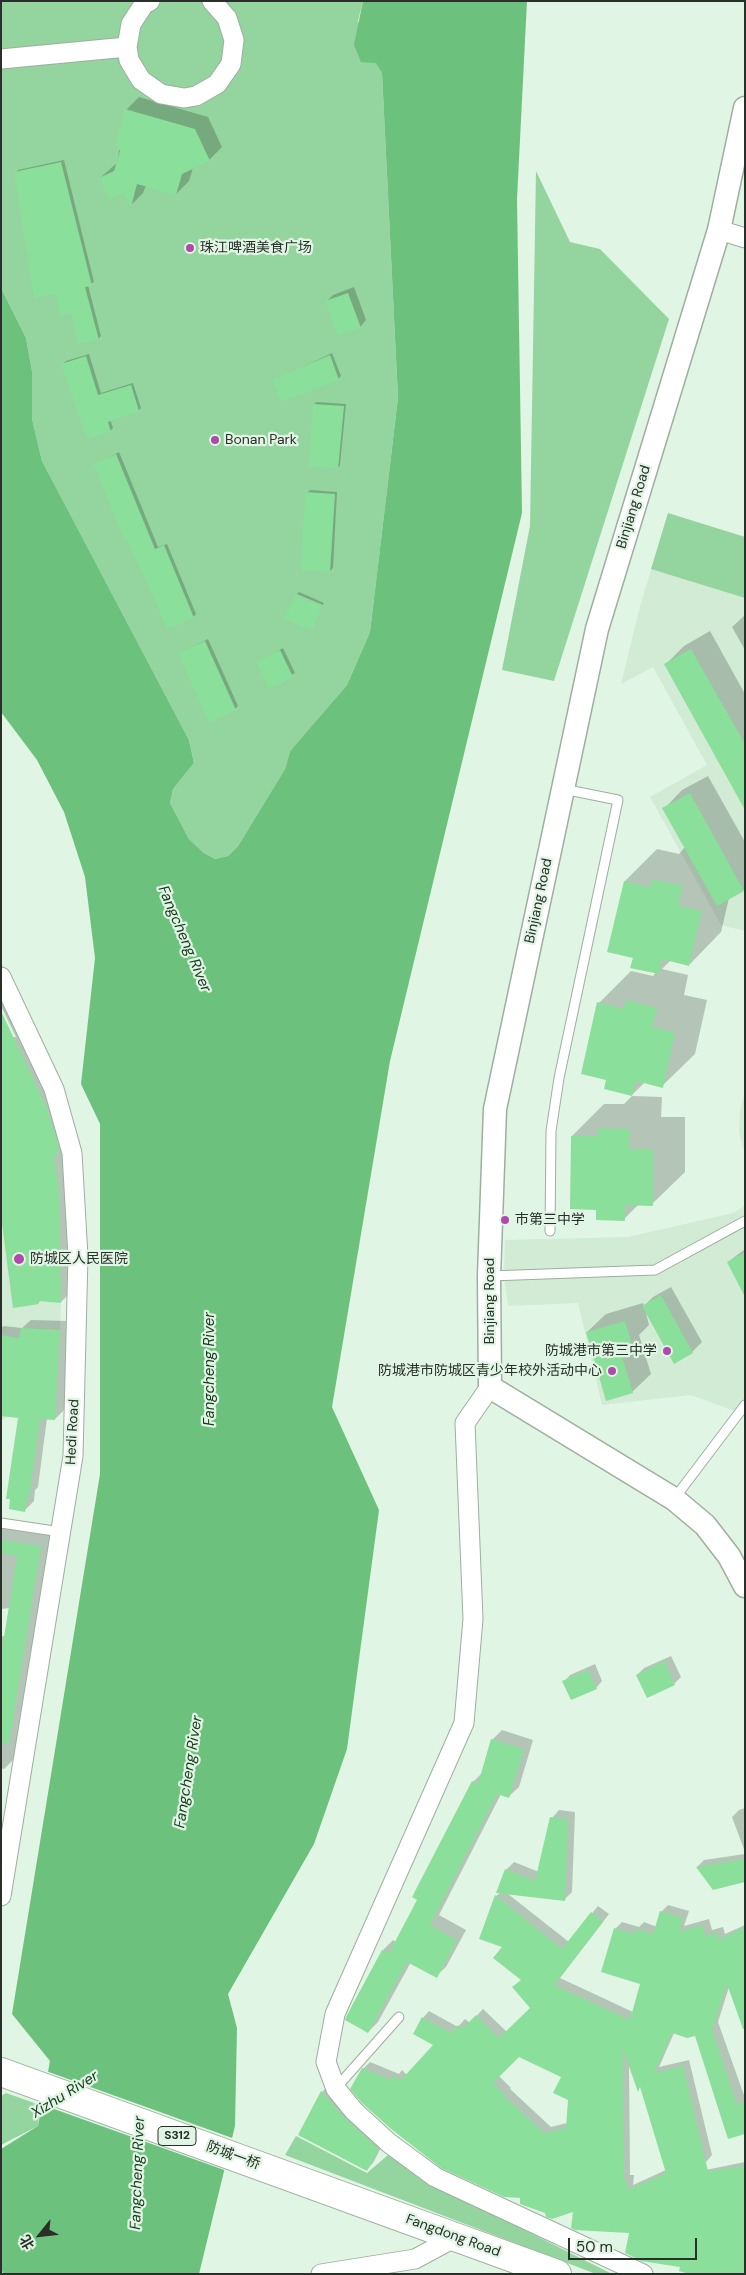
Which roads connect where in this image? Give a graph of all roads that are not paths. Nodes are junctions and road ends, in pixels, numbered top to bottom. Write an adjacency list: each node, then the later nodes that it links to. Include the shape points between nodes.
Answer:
1 (150, 1): 3 (street, via 144,4 131,24)
2 (212, 1): 3 (street, via 228,18 234,40 230,64 217,84 196,96 184,98 161,94 141,80 129,60)
3 (127, 47): 4 (street)
4 (1, 59)
5 (745, 108): 6 (street, Binjiang Road)
6 (719, 230): 7 (street); 8 (street, Binjiang Road, via 597,629)
7 (745, 238)
8 (563, 789): 11 (lane, via 618,800 552,1122); 12 (street, Binjiang Road, via 495,1109)
9 (1, 977): 17 (street, Hedi Road, via 54,1089 72,1153 78,1256 73,1456)
10 (745, 1221): 12 (lane, via 655,1270)
11 (550, 1231)
12 (490, 1276): 13 (street, Binjiang Road)
13 (490, 1387): 15 (street); 22 (street, via 465,1423 474,1619 464,1724 335,2014 326,2062)
14 (745, 1405): 15 (lane)
15 (674, 1499): 18 (street, via 705,1525 729,1556)
16 (1, 1523): 17 (lane)
17 (61, 1532): 19 (street, Hedi Road)
18 (745, 1586)
19 (1, 1896)
20 (399, 2017): 22 (lane)
21 (2, 2073): 23 (main road, 防城一桥 / S312)
22 (336, 2088): 27 (street, via 354,2111 389,2143 435,2177)
23 (350, 2198): 24 (main road, Fangdong Road / S312)
24 (456, 2237): 25 (street, via 415,2259); 26 (main road, Fangdong Road / S312)
25 (321, 2274)
26 (556, 2274)
27 (643, 2274)

